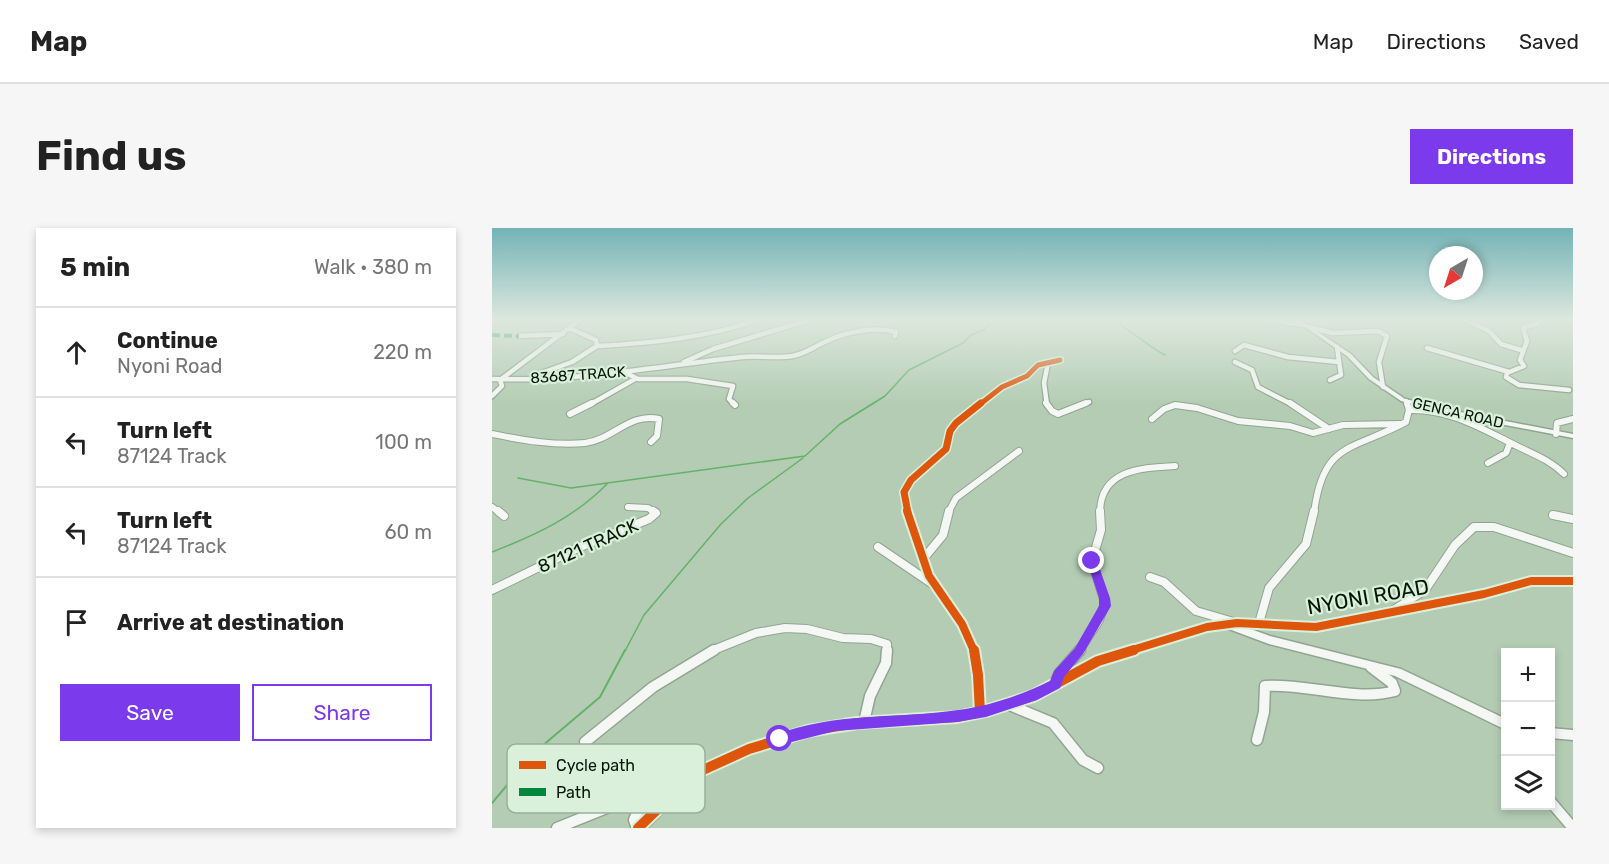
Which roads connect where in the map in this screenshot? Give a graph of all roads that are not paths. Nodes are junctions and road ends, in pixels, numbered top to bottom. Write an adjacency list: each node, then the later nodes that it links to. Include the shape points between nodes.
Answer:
1 (544, 348): 24 (street)
2 (594, 348): 22 (street, via 563,366)
3 (717, 348): 18 (street)
4 (812, 348): 18 (street, 83687 TRACK, via 798,355 750,356)
5 (1240, 348): 13 (street)
6 (1255, 348): 16 (street, via 1288,357)
7 (1337, 348): 16 (street)
8 (1338, 348): 26 (street, GENCA ROAD)
9 (1383, 348): 26 (street, via 1379,362)
10 (1427, 348): 19 (street)
11 (1514, 348): 12 (street)
12 (1521, 350): 19 (street, via 1524,366)
13 (1235, 351)
14 (1060, 360): 17 (street)
15 (1234, 362): 37 (street, via 1253,370 1258,387)
16 (1339, 362): 25 (street, via 1341,376)
17 (1048, 363): 30 (street, via 1043,374 1043,395 1054,411 1061,413); 54 (street, via 1038,365 1024,379 1002,387 956,423 946,449 908,484 904,499)
18 (669, 367): 20 (street, 83687 TRACK)
19 (1509, 372): 27 (street, via 1507,378 1519,385)
20 (626, 373): 22 (street, 83687 TRACK); 23 (street)
21 (492, 379): 24 (street, 83687 TRACK)
22 (525, 379): 24 (street, 83687 TRACK)
23 (635, 379): 31 (street, via 697,380 733,386 729,399); 33 (street)
24 (500, 380): 28 (street, via 502,386)
25 (1330, 380)
26 (1383, 387): 29 (street, GENCA ROAD)
27 (1569, 390)
28 (492, 396)
29 (1406, 401): 32 (street); 39 (street, GENCA ROAD)
30 (1089, 402)
31 (735, 405)
32 (1409, 410): 36 (street, via 1409,419); 42 (street, via 1453,414)
33 (570, 414)
34 (1152, 419): 37 (street, via 1164,409 1180,405 1238,421 1290,426 1310,433)
35 (1573, 419): 39 (street, via 1557,423)
36 (1402, 424): 37 (street, via 1369,423); 61 (street, via 1372,435 1329,462 1315,496 1309,536 1268,590)
37 (1329, 429)
38 (492, 434): 41 (street, via 528,441 587,443 646,416 659,419 657,436)
39 (1556, 434): 40 (street, GENCA ROAD)
40 (1573, 436)
41 (651, 442)
42 (1510, 443): 44 (street, via 1506,453); 46 (street, via 1553,464)
43 (1019, 451): 54 (street, via 956,498 943,535)
44 (1488, 463)
45 (1174, 466): 64 (street, via 1122,473 1106,485 1100,505 1101,530 1091,558 1105,606)
46 (1564, 474)
47 (492, 507): 50 (street)
48 (628, 507): 58 (street, 87121 TRACK, via 648,508 656,513)
49 (1553, 515): 51 (street)
50 (504, 516)
51 (1573, 519)
52 (879, 547): 57 (street)
53 (1573, 554): 59 (street, via 1494,527 1474,527 1455,545 1425,590)
54 (924, 558): 57 (street)
55 (1150, 577): 60 (street, via 1168,584 1195,611)
56 (1573, 581): 59 (street, NYONI ROAD, via 1531,581)
57 (934, 585): 66 (street, via 960,619 970,640 979,681)
58 (492, 590)
59 (1392, 611): 61 (street, NYONI ROAD, via 1316,627)
60 (1237, 623): 61 (street, NYONI ROAD); 62 (street, NYONI ROAD)
61 (1259, 623)
62 (1225, 624): 63 (street, via 1269,640); 64 (street, NYONI ROAD, via 1098,661)
63 (1364, 662): 68 (street, via 1406,675); 71 (street, via 1386,678 1395,691 1368,694 1265,686)
64 (1055, 684): 65 (street, NYONI ROAD)
65 (1007, 704): 66 (street, NYONI ROAD); 73 (street, via 1053,723 1083,760)
66 (980, 712): 67 (street, NYONI ROAD, via 924,720)
67 (864, 722): 72 (street, via 870,696 886,663 887,644 879,639 841,638 786,628 740,640 692,659); 74 (street, NYONI ROAD, via 808,731)
68 (1501, 722)
69 (1555, 733): 70 (street)
70 (1573, 735)
71 (1257, 740)
72 (585, 742)
73 (1098, 768)
74 (705, 770)
75 (1555, 806): 81 (street)
76 (594, 813): 79 (street)
77 (637, 813): 80 (street)
78 (653, 813): 80 (street, NYONI ROAD)
79 (557, 828)
80 (637, 828)
81 (1573, 828)

